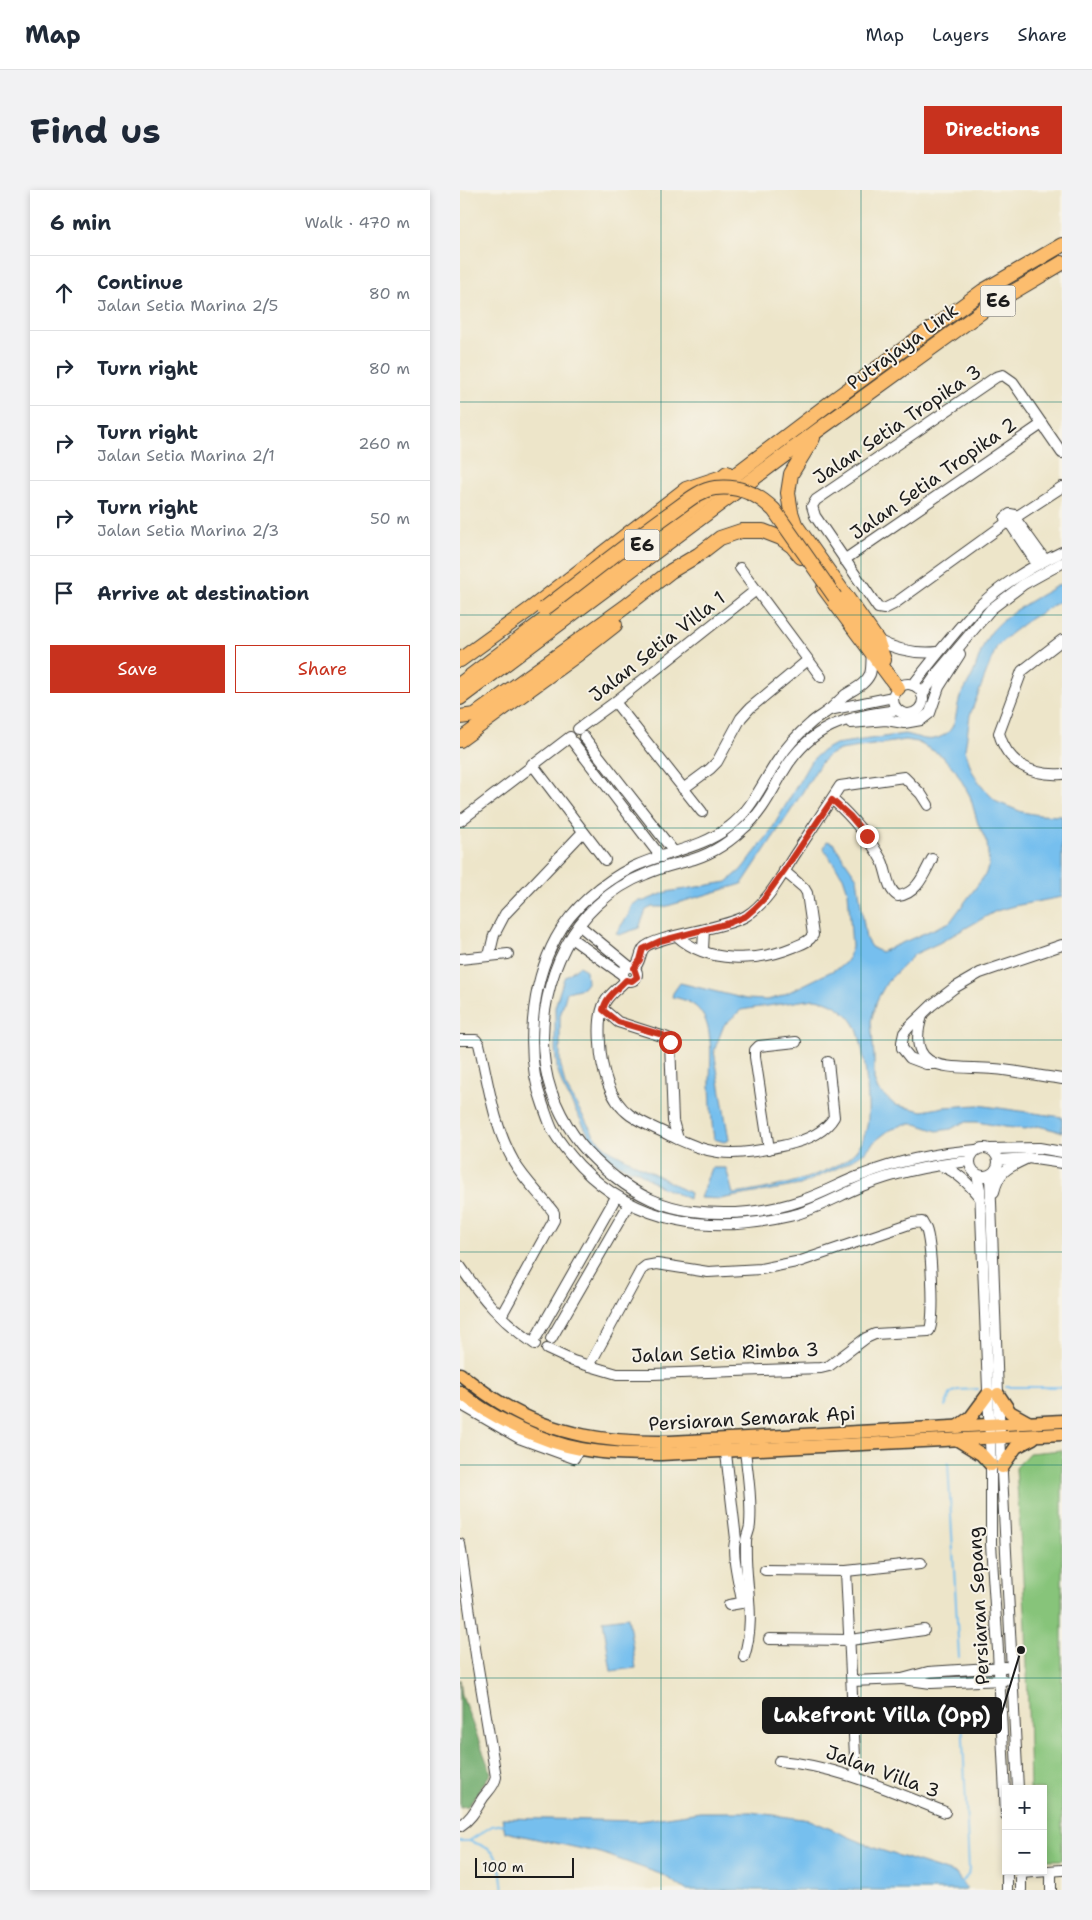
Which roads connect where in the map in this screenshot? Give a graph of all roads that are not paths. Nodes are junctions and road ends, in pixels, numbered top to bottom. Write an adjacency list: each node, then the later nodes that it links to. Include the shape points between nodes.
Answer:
1 (1062, 245): 4 (highway, Putrajaya Link / E6, via 983,292)
2 (1062, 263): 5 (highway, Putrajaya Link / E6, via 991,305)
3 (1042, 424): 6 (street); 11 (street, Jalan Setia Tropika 2); 11 (street, Jalan Setia Tropika 3, via 1009,378 996,378 816,500 812,506 815,516)
4 (798, 426): 20 (highway, via 771,440 722,477 686,489); 24 (highway, E6)
5 (817, 431): 18 (highway, via 792,474 788,493 791,512 795,524); 27 (highway, E6)
6 (1062, 453)
7 (1062, 487): 8 (street)
8 (1013, 522): 11 (street, via 884,609 878,608); 12 (street)
9 (1062, 552): 12 (street)
10 (698, 555): 18 (highway, via 720,538 741,531 763,531 781,538 792,546); 31 (highway, via 671,571 475,715); 35 (highway, via 578,654)
11 (844, 560)
12 (1041, 562): 19 (street, via 980,605)
13 (1062, 562): 16 (street, via 1004,598)
14 (740, 568): 15 (street)
15 (756, 590): 21 (street); 28 (street, Jalan Setia Villa 1)
16 (969, 636): 26 (street); 32 (street, via 939,687 930,713 921,720)
17 (1062, 640): 37 (street, via 1022,671 999,733 1006,751 1024,769 1038,773)
18 (874, 646): 19 (street); 22 (highway); 25 (highway); 29 (street, via 867,679)
19 (938, 652): 25 (street)
20 (460, 660)
21 (808, 660): 23 (street); 38 (street, via 750,708 717,762)
22 (884, 660): 24 (highway, bridge, via 774,510 764,500 738,488 716,488 702,492 677,509 544,609 472,667); 25 (highway)
23 (821, 677)
24 (460, 684)
25 (902, 689): 26 (street, via 920,691); 29 (street); 30 (street, via 893,702)
26 (922, 695): 30 (street, via 918,710 908,714)
27 (460, 698)
28 (615, 702): 33 (street, Jalan Setia Villa 1); 38 (street)
29 (828, 710): 44 (street, via 793,740 749,808 731,826 709,840)
30 (898, 710): 32 (street)
31 (460, 717)
32 (833, 724): 49 (street, via 809,738 784,770 759,814 740,832 708,853 628,882 595,907)
33 (581, 733): 34 (street, Jalan Setia Villa 1, via 579,742); 44 (street)
34 (571, 739): 36 (street, Jalan Setia Villa 1); 45 (street)
35 (460, 740)
36 (532, 764): 42 (street, Jalan Setia Villa 1); 43 (street)
37 (1061, 772)
38 (683, 789): 41 (street)
39 (832, 800): 40 (street, via 840,786 904,777); 46 (street, via 867,836 882,862 894,894 910,892 920,882); 48 (street)
40 (928, 805)
41 (702, 812)
42 (460, 820)
43 (583, 832): 47 (street); 56 (street, via 505,914 494,935)
44 (674, 852): 45 (street)
45 (661, 857): 83 (street, via 633,867 608,882 567,921 556,938 535,1003 532,1054 540,1095 553,1131 592,1178)
46 (932, 859)
47 (605, 860)
48 (784, 871): 50 (street, via 763,900 746,916); 54 (street, via 807,893 811,939 782,952 760,957 733,957)
49 (580, 926): 52 (street); 58 (street)
50 (704, 930): 51 (street); 54 (street)
51 (677, 936): 54 (street); 58 (street, via 645,947 640,960)
52 (570, 938): 58 (street); 74 (street, via 560,955 547,1002 544,1053 550,1085 572,1134 593,1160 641,1195 691,1211 724,1213 766,1209 802,1201 861,1175 918,1157)
53 (1062, 945): 59 (street, via 974,975)
54 (702, 950)
55 (508, 954): 56 (street)
56 (489, 956): 57 (street)
57 (460, 959)
58 (628, 973): 60 (street, via 608,997)
59 (922, 1016): 62 (street); 63 (street)
60 (601, 1019): 61 (street); 61 (street, via 607,1024); 70 (street, via 600,1054 614,1095 629,1114)
61 (618, 1022): 69 (street, via 668,1038)
62 (904, 1033): 63 (street); 67 (street, via 902,1048 910,1058)
63 (917, 1036): 67 (street, via 922,1053)
64 (460, 1040): 90 (street, via 476,1040 479,1044 503,1140 515,1164 554,1213 554,1220)
65 (796, 1042): 72 (street, via 759,1046 755,1050)
66 (828, 1062): 72 (street, via 834,1117 830,1123 810,1137)
67 (934, 1064): 68 (street)
68 (1062, 1079)
69 (673, 1121): 70 (street); 71 (street)
70 (660, 1130): 71 (street)
71 (678, 1139): 72 (street, via 698,1148 736,1154)
72 (769, 1149)
73 (990, 1149): 74 (street); 75 (street, via 1039,1148); 77 (street)
74 (976, 1150): 78 (street)
75 (1062, 1152)
76 (1028, 1158): 77 (street); 79 (street); 86 (street, via 1000,1176)
77 (998, 1160): 82 (street)
78 (969, 1161): 80 (street); 81 (street)
79 (1062, 1163)
80 (937, 1164): 84 (street, via 957,1174); 85 (street, via 864,1185 793,1215 760,1221 690,1222)
81 (977, 1175): 82 (street); 84 (street)
82 (990, 1175): 86 (street)
83 (616, 1197): 85 (street); 87 (street)
84 (980, 1199): 96 (street)
85 (629, 1204): 88 (street)
86 (991, 1208): 96 (street)
87 (608, 1210): 88 (street); 91 (street)
88 (622, 1217): 92 (street)
89 (460, 1266): 90 (street, via 480,1295)
90 (501, 1316): 91 (street)
91 (536, 1340): 92 (street, Jalan Setia Rimba 3, via 543,1334)
92 (549, 1344): 93 (street, Jalan Setia Rimba 3)
93 (589, 1366): 93 (street, Jalan Setia Rimba 3, via 617,1374 821,1368 829,1366 875,1334 929,1330 932,1326 931,1266 926,1228 922,1222 912,1223 801,1261 761,1269 708,1272 657,1264 646,1266)
94 (460, 1374): 105 (main road, Persiaran Semarak Api, via 504,1405 560,1430 592,1438 639,1443)
95 (460, 1392): 106 (main road, Persiaran Semarak Api, via 522,1430)
96 (993, 1394): 99 (main road, via 1010,1412); 100 (street, Persiaran Sepang); 101 (main road)
97 (460, 1404): 106 (street, via 533,1443 574,1458)
98 (1062, 1421): 99 (main road, Persiaran Semarak Api)
99 (1030, 1423): 100 (main road, Persiaran Semarak Api)
100 (995, 1431): 101 (main road, Persiaran Semarak Api); 103 (main road, Persiaran Semarak Api); 107 (street, Persiaran Sepang)
101 (956, 1433): 104 (main road, Persiaran Semarak Api); 107 (main road)
102 (1062, 1434): 103 (main road, Persiaran Semarak Api)
103 (1042, 1435): 107 (main road, via 1016,1447)
104 (744, 1443): 105 (main road, Persiaran Semarak Api); 108 (street)
105 (725, 1444): 106 (main road, Persiaran Semarak Api, via 625,1454); 109 (street)
106 (579, 1449)
107 (996, 1466): 119 (street, Persiaran Sepang, via 991,1544); 121 (street, Persiaran Sepang)
108 (747, 1476): 109 (street); 110 (street, via 750,1525)
109 (728, 1478): 110 (street)
110 (741, 1540): 115 (street, via 734,1543 742,1600); 120 (street, via 751,1624)
111 (460, 1544): 138 (street, via 496,1777 478,1809)
112 (921, 1564): 114 (street)
113 (765, 1570): 114 (street)
114 (846, 1571): 118 (street)
115 (729, 1605)
116 (924, 1630): 118 (street)
117 (768, 1639): 118 (street)
118 (850, 1640): 126 (street)
119 (998, 1652): 122 (street, Persiaran Sepang); 123 (street, via 990,1663)
120 (744, 1657)
121 (1012, 1667): 122 (street); 125 (street, Persiaran Sepang)
122 (999, 1668): 123 (street); 128 (street, Persiaran Sepang)
123 (975, 1670): 124 (street, via 928,1672)
124 (902, 1679): 126 (street); 127 (street, via 931,1683)
125 (1013, 1679): 128 (street); 136 (street, Persiaran Sepang)
126 (852, 1681): 132 (street)
127 (978, 1681): 128 (street); 129 (street)
128 (999, 1681): 129 (street, Persiaran Sepang)
129 (1000, 1697): 135 (street, Persiaran Sepang)
130 (774, 1723): 132 (street)
131 (924, 1724): 132 (street)
132 (854, 1725): 134 (street)
133 (779, 1761): 134 (street, Jalan Villa 3, via 820,1766)
134 (856, 1777): 137 (street, Jalan Villa 3)
135 (1004, 1785)
136 (1018, 1785)
137 (945, 1812)
138 (460, 1826)
139 (1062, 1870): 141 (street)
140 (1047, 1872): 141 (street)
141 (1051, 1872): 146 (street)
142 (1007, 1875): 144 (street)
143 (1021, 1875): 145 (street)
144 (1007, 1890)
145 (1021, 1890)
146 (1051, 1890)

